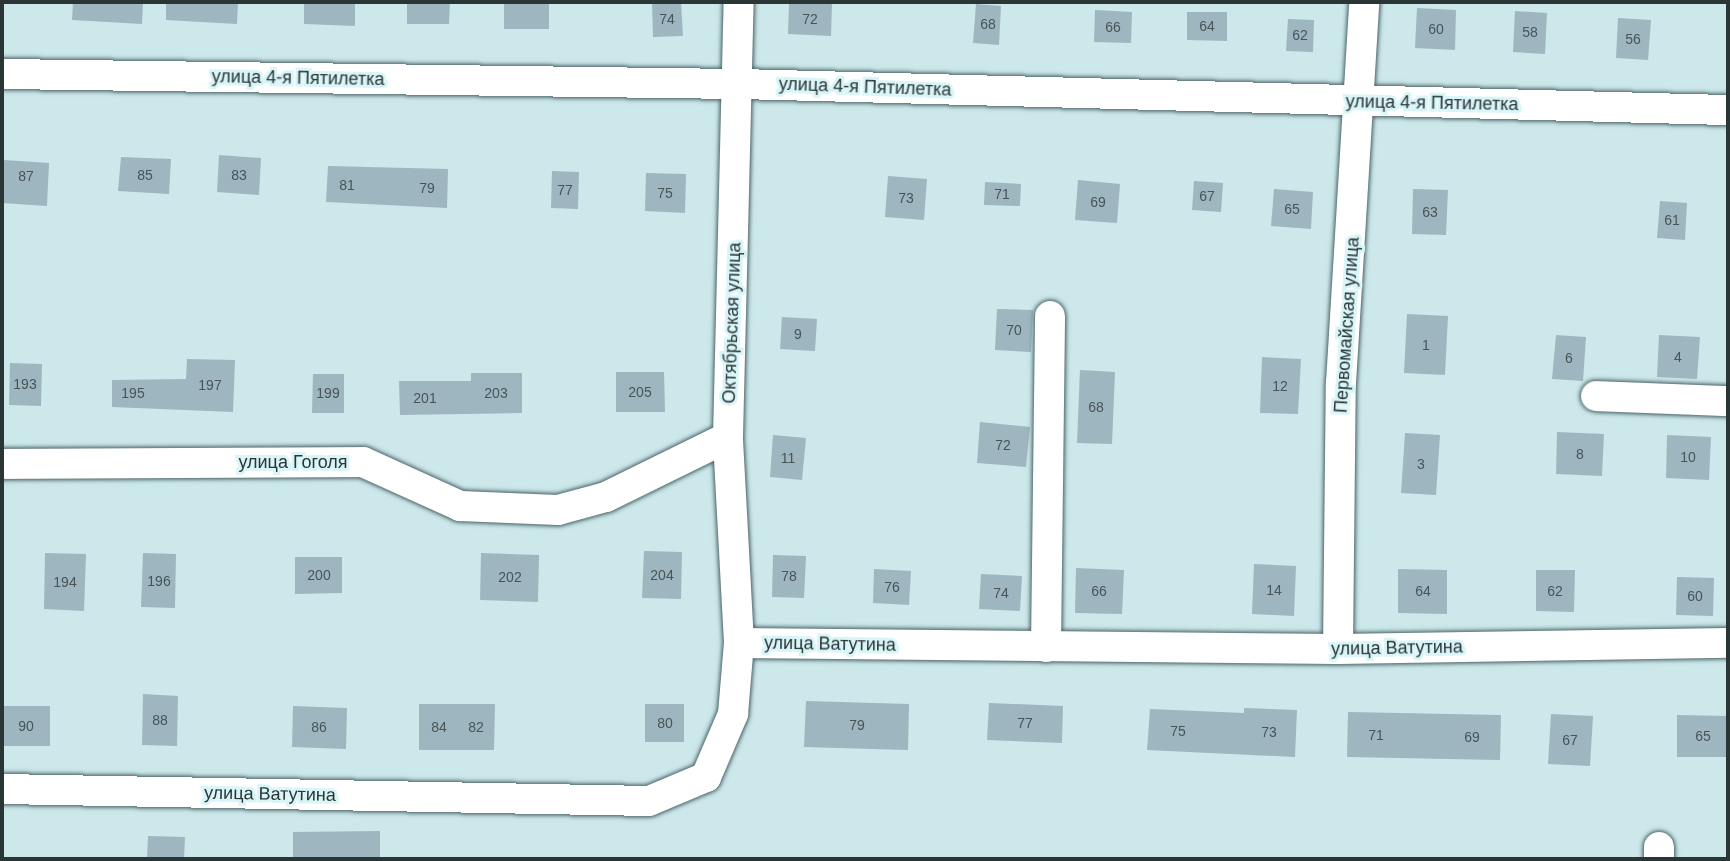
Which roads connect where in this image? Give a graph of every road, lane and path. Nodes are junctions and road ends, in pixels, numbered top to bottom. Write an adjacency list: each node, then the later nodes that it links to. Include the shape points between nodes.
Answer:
1 (739, 2): 4 (street, Октябрьская улица)
2 (1364, 2): 5 (street, Первомайская улица)
3 (2, 74): 4 (street, улица 4-я Пятилетка)
4 (740, 84): 5 (street, улица 4-я Пятилетка); 10 (street, Октябрьская улица)
5 (1359, 102): 6 (street, улица 4-я Пятилетка); 15 (street, Первомайская улица, via 1341,383)
6 (1728, 110)
7 (1050, 316): 14 (street)
8 (1596, 396): 9 (street)
9 (1728, 401)
10 (728, 437): 11 (street, улица Гоголя, via 606,497 558,510 460,506 363,462); 12 (street, Октябрьская улица)
11 (2, 464)
12 (739, 643): 14 (street, улица Ватутина); 16 (street, улица Ватутина, via 733,714 706,777 649,801)
13 (1728, 643): 15 (street, улица Ватутина)
14 (1046, 647): 15 (street, улица Ватутина)
15 (1338, 649)
16 (2, 789)

